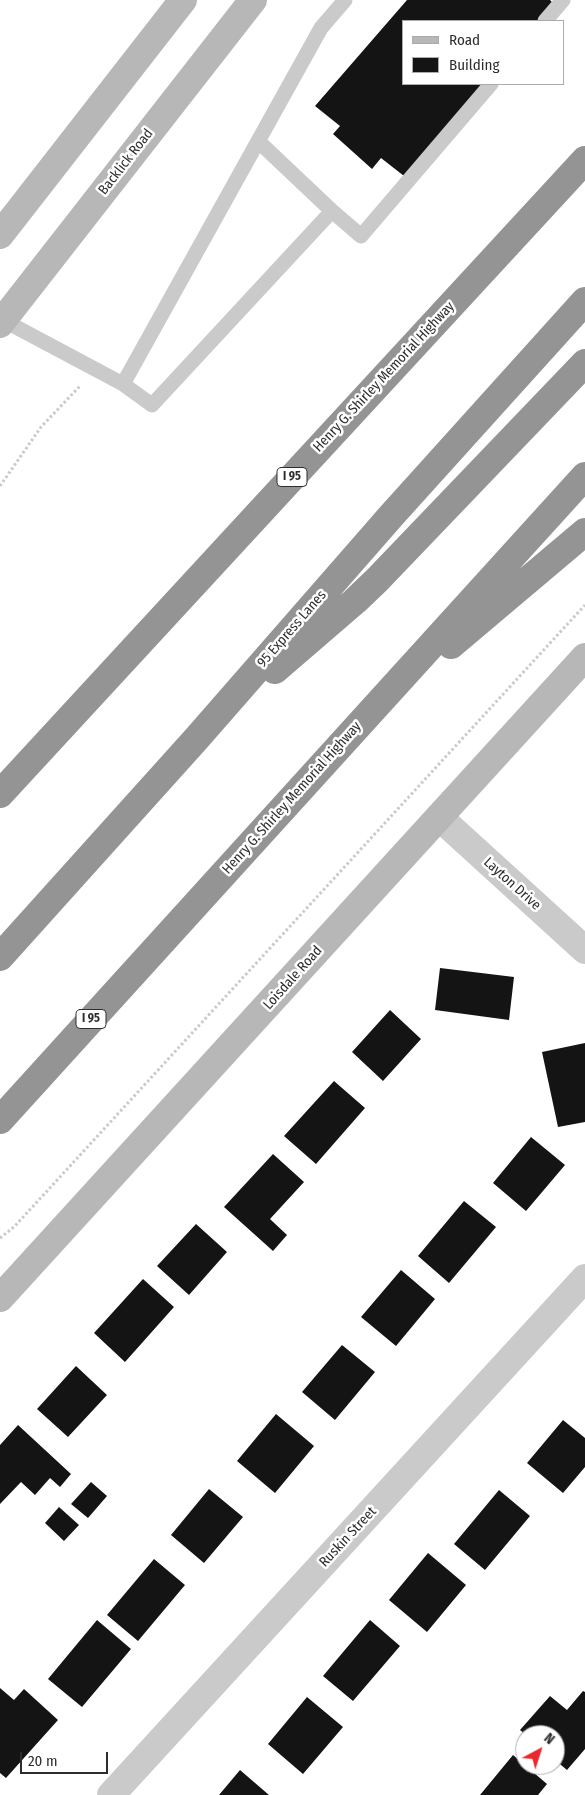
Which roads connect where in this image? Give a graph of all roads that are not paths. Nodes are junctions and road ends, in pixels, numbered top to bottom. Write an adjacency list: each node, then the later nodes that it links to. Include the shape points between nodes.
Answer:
1 (184, 0): 10 (main road)
2 (253, 0): 12 (main road, Backlick Road)
3 (345, 0): 7 (lane, via 321,28)
4 (563, 0): 5 (lane)
5 (546, 20)
6 (491, 85): 9 (lane, via 361,236)
7 (258, 141): 9 (lane); 14 (lane)
8 (585, 160): 20 (highway, Henry G. Shirley Memorial Highway / I 95)
9 (332, 211): 14 (lane, via 152,405)
10 (0, 235)
11 (585, 301): 19 (highway, 95 Express Lanes)
12 (2, 322): 14 (lane)
13 (585, 363): 19 (highway, via 355,601)
14 (123, 384)
15 (585, 476): 18 (highway, Henry G. Shirley Memorial Highway / I 95)
16 (585, 532): 18 (highway)
17 (585, 657): 21 (main road, Loisdale Road)
18 (371, 712): 24 (highway, Henry G. Shirley Memorial Highway / I 95)
19 (197, 738): 23 (highway, 95 Express Lanes)
20 (0, 794)
21 (439, 817): 22 (street, Layton Drive); 26 (main road, Loisdale Road)
22 (585, 950)
23 (0, 957)
24 (0, 1120)
25 (585, 1278): 27 (street, Ruskin Street)
26 (0, 1298)
27 (111, 1795)

